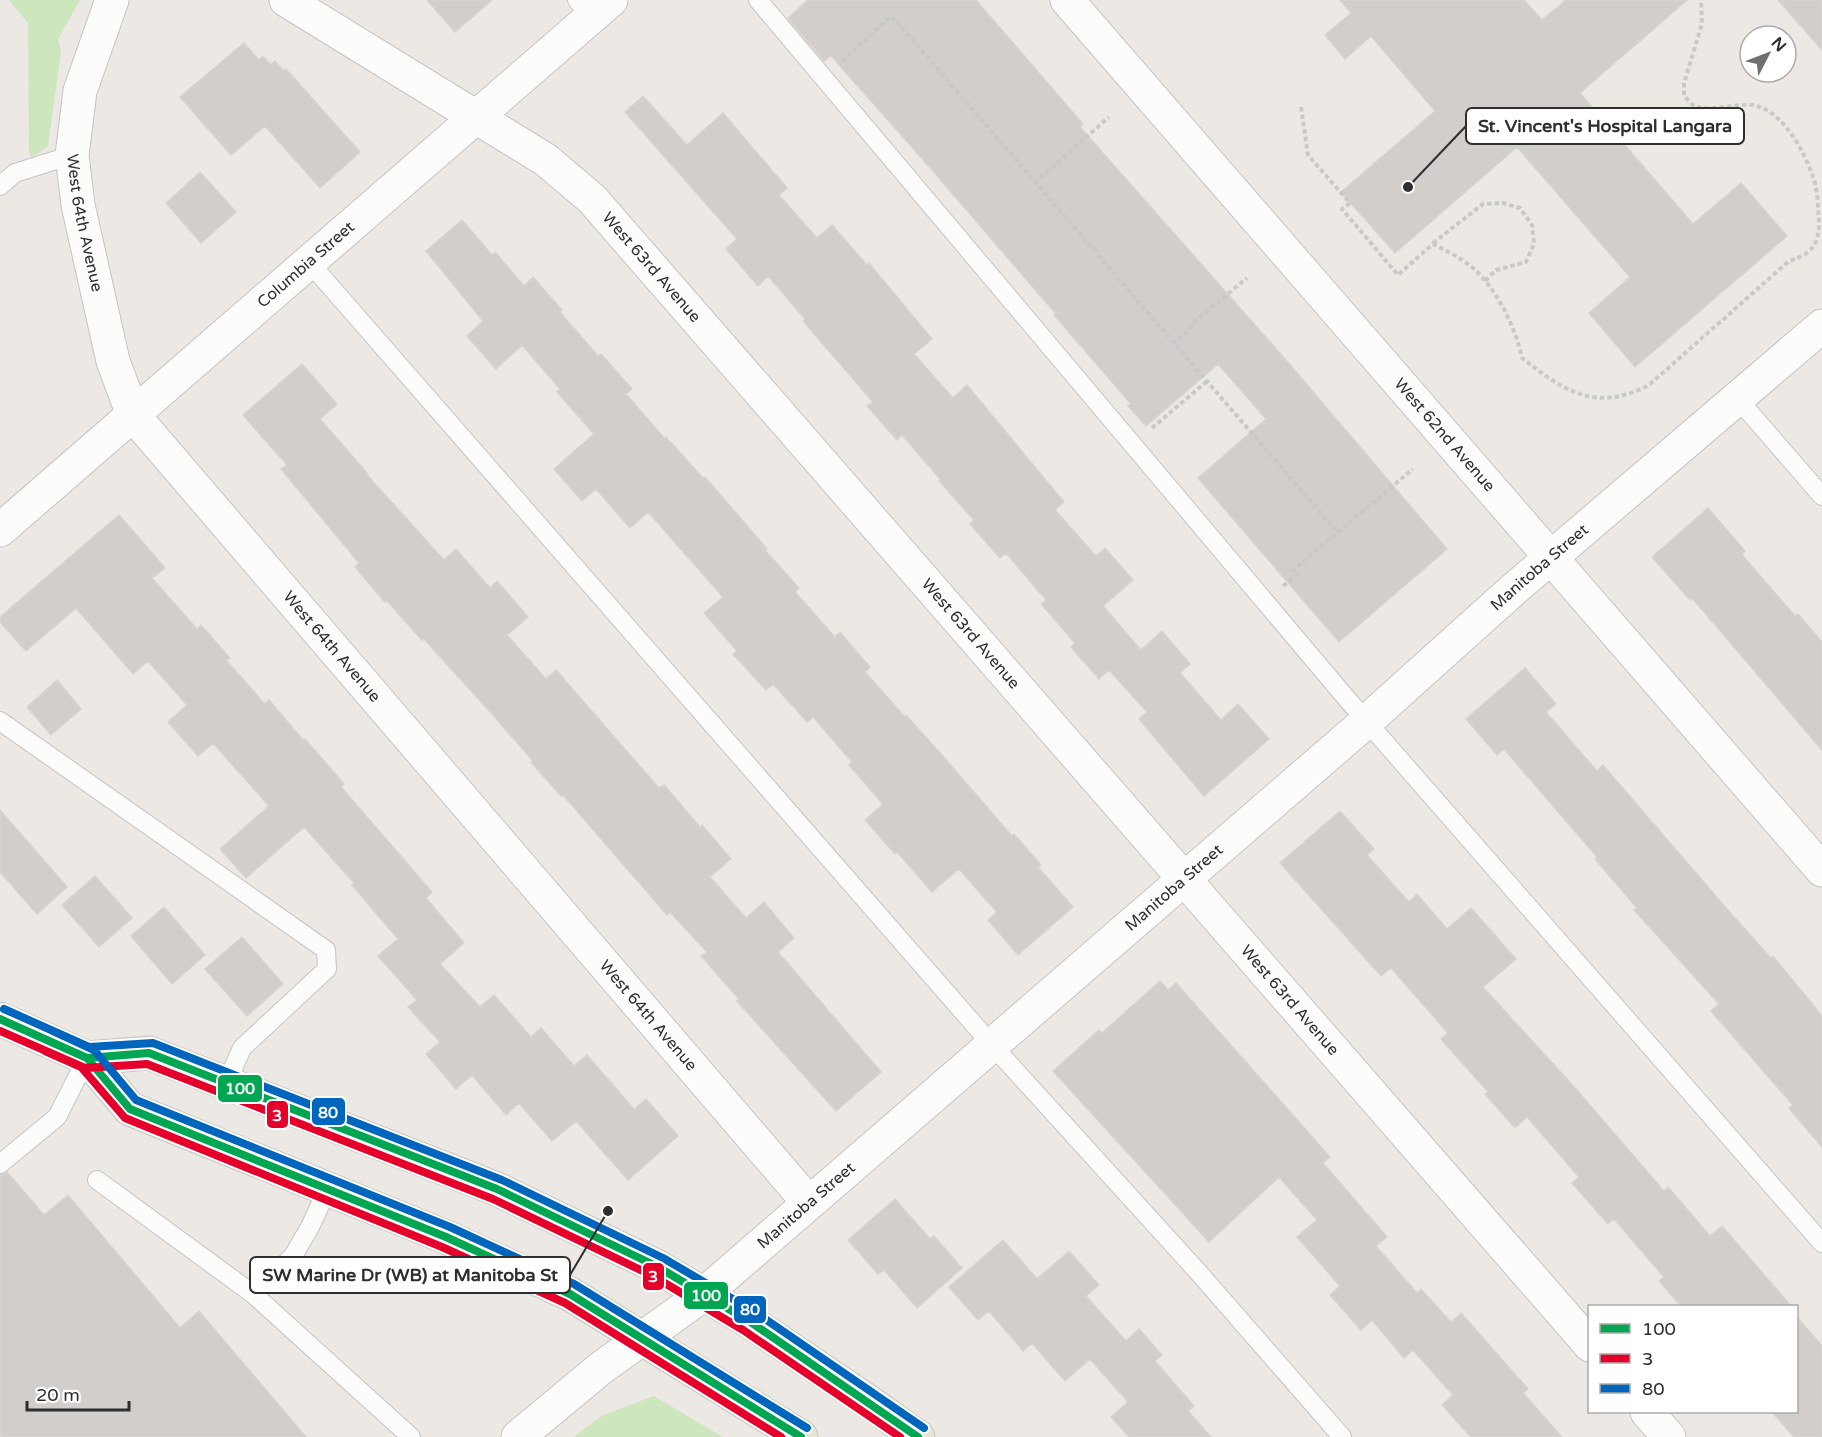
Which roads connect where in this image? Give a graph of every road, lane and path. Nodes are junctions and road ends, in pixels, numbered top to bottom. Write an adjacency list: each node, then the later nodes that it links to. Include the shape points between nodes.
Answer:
1 (112, 0): 11 (street, West 64th Avenue, via 80,91)
2 (286, 0): 9 (street, West 63rd Avenue)
3 (758, 0): 7 (lane)
4 (1067, 0): 29 (street, West 62nd Avenue)
5 (1701, 0): 14 (path, via 1702,24 1684,95 1693,105 1706,108 1754,105 1772,112 1789,131 1812,173)
6 (593, 6): 9 (street, Columbia Street)
7 (823, 77): 12 (path, via 892,16); 24 (lane)
8 (1301, 107): 15 (path, via 1308,155 1350,203 1341,209 1398,275)
9 (477, 117): 16 (street, Columbia Street); 34 (street, West 63rd Avenue, via 546,160 592,199)
10 (1109, 117): 12 (path)
11 (72, 155): 13 (lane, via 15,173); 23 (street, West 64th Avenue, via 78,205 113,361)
12 (1035, 183): 20 (path)
13 (0, 186)
14 (1821, 238): 18 (path, via 1804,256 1789,261 1649,385 1630,395 1609,398 1569,390 1522,358 1507,315)
15 (1433, 244): 18 (path, via 1473,269); 18 (path, via 1483,204 1503,202 1520,208 1532,225 1534,244 1526,262 1496,270)
16 (309, 262): 23 (street, Columbia Street); 36 (lane)
17 (1247, 278): 20 (path)
18 (1484, 282)
19 (1822, 326): 22 (street, Manitoba Street)
20 (1173, 344): 21 (path)
21 (1206, 382): 24 (path); 28 (path)
22 (1737, 398): 26 (lane); 29 (street, Manitoba Street)
23 (133, 415): 27 (street, Columbia Street); 42 (street, West 64th Avenue)
24 (1133, 445): 30 (lane)
25 (1413, 469): 28 (path)
26 (1822, 496)
27 (0, 530)
28 (1337, 532): 30 (path, via 1293,570 1297,575)
29 (1551, 558): 32 (street, Manitoba Street); 33 (street, West 62nd Avenue)
30 (1265, 603): 32 (lane)
31 (0, 721): 38 (lane, via 326,950 327,969 242,1048)
32 (1367, 721): 34 (street, Manitoba Street); 43 (lane)
33 (1822, 870)
34 (1184, 879): 36 (street, Manitoba Street); 47 (street, West 63rd Avenue)
35 (0, 1019): 37 (main road)
36 (992, 1045): 42 (street, Manitoba Street); 53 (lane)
37 (87, 1058): 38 (main road, via 149,1053); 39 (lane, via 57,1117); 41 (main road, via 130,1109)
38 (226, 1084): 45 (main road, via 496,1189 658,1267)
39 (0, 1164)
40 (97, 1180): 44 (lane)
41 (328, 1188): 44 (lane, via 293,1256); 46 (main road, via 570,1294)
42 (809, 1203): 45 (street, Manitoba Street)
43 (1822, 1243)
44 (253, 1294): 49 (lane)
45 (704, 1294): 46 (street, Manitoba Street); 52 (main road)
46 (644, 1338): 50 (street, Manitoba Street); 51 (main road)
47 (1588, 1343)
48 (1648, 1413): 54 (street)
49 (411, 1437)
50 (518, 1437)
51 (801, 1437)
52 (918, 1437)
53 (1342, 1437)
54 (1669, 1437)

